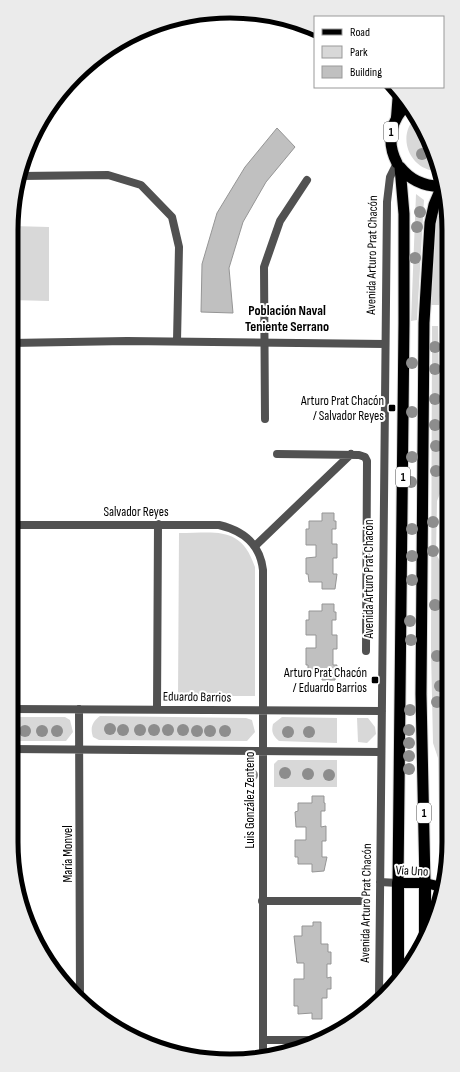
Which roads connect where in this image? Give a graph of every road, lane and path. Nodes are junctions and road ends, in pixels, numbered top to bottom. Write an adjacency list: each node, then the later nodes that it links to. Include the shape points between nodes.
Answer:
1 (397, 100): 3 (main road, 1)
2 (404, 109): 3 (highway, 1)
3 (396, 118): 4 (highway, 1, via 390,138)
4 (398, 165): 7 (highway, via 405,174 418,182); 12 (street, Avenida Arturo Prat Chacón, via 390,177 387,194); 30 (highway, 1, via 404,214)
5 (25, 176): 9 (street, via 108,175 141,185 172,217 179,247)
6 (307, 180): 10 (street, via 280,221 264,267)
7 (437, 185)
8 (439, 195): 31 (highway, 1, via 430,223 424,323 421,694)
9 (177, 341): 10 (street); 11 (street)
10 (264, 342): 12 (street); 13 (street)
11 (18, 343)
12 (385, 344): 24 (street, Avenida Arturo Prat Chacón)
13 (265, 419)
14 (276, 454): 15 (street)
15 (351, 454): 18 (street); 19 (street, via 364,457 367,461)
16 (158, 524): 17 (street, Salvador Reyes); 18 (street, Salvador Reyes, via 220,525 239,532); 22 (street)
17 (18, 525)
18 (255, 546): 23 (street, Luis González Zenteno, via 263,570)
19 (366, 650)
20 (18, 709): 21 (street, Eduardo Barrios)
21 (79, 709): 22 (street, Eduardo Barrios); 26 (street, María Monvel)
22 (157, 709): 23 (street, Eduardo Barrios)
23 (263, 710): 24 (street, Eduardo Barrios); 27 (street, Luis González Zenteno)
24 (382, 711): 28 (street, Avenida Arturo Prat Chacón)
25 (18, 749): 26 (street)
26 (80, 750): 27 (street); 37 (street, María Monvel)
27 (263, 751): 28 (street); 34 (street, Luis González Zenteno)
28 (381, 752): 29 (street, Avenida Arturo Prat Chacón)
29 (380, 882): 30 (street, Vía Uno); 38 (street, Avenida Arturo Prat Chacón)
30 (398, 883): 31 (main road, Vía Uno); 36 (highway, 1)
31 (425, 883): 32 (main road, Vía Uno); 35 (highway, 1)
32 (437, 886)
33 (361, 900): 34 (street)
34 (262, 901): 39 (street, Luis González Zenteno)
35 (425, 925)
36 (398, 971)
37 (80, 992)
38 (379, 993)
39 (263, 1040): 40 (street); 41 (street, Luis González Zenteno)
40 (306, 1040)
41 (263, 1051)

